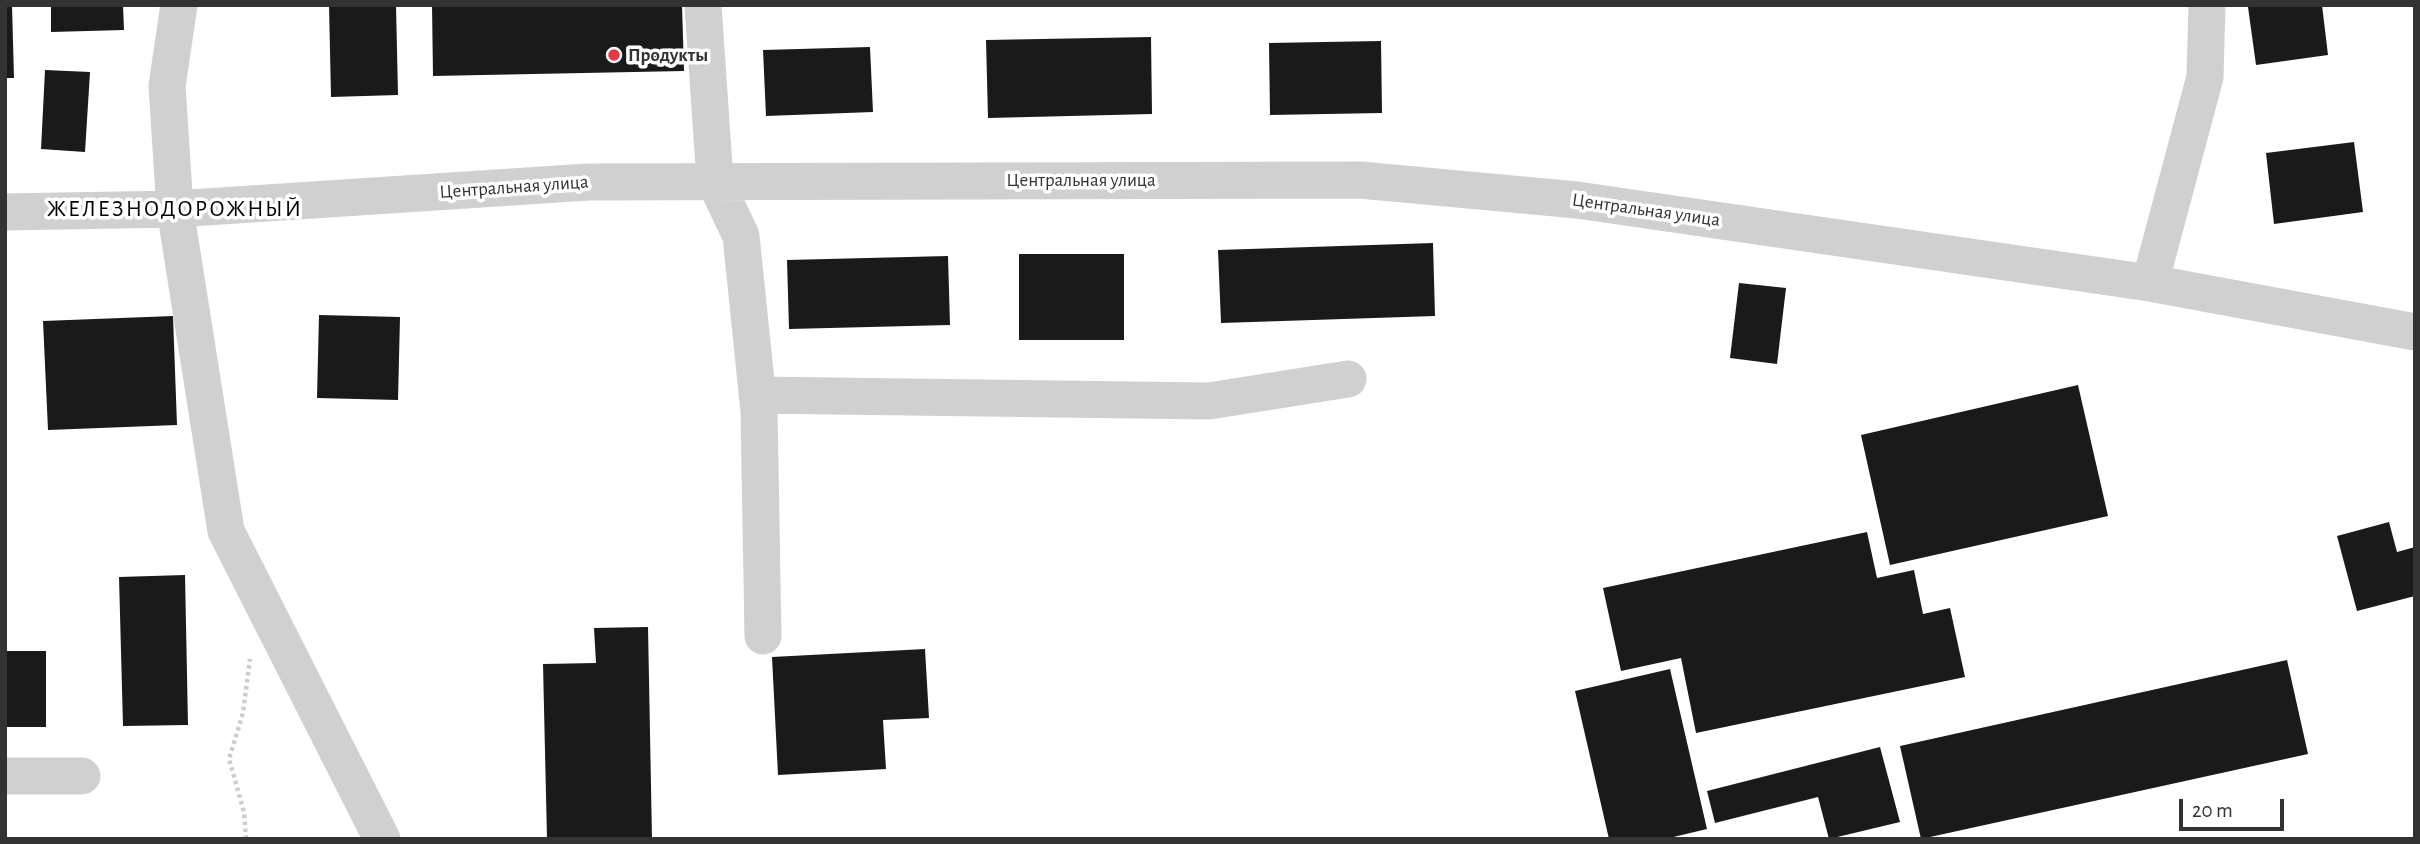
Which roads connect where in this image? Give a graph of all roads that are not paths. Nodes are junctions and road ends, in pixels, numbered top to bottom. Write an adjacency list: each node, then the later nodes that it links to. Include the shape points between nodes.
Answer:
1 (180, 5): 5 (street, via 167,86)
2 (703, 5): 4 (street)
3 (2207, 5): 7 (street, via 2205,77)
4 (715, 181): 5 (street, Центральная улица, via 588,181); 7 (street, Центральная улица, via 1360,180 1577,200); 10 (street, via 741,236)
5 (175, 209): 6 (street, Центральная улица); 14 (street, via 226,531)
6 (5, 212)
7 (2150, 283): 8 (street, Центральная улица)
8 (2415, 332)
9 (1348, 379): 10 (street, via 1209,401)
10 (757, 395): 11 (street)
11 (763, 636)
12 (5, 776): 13 (street)
13 (82, 776)
14 (382, 839)

